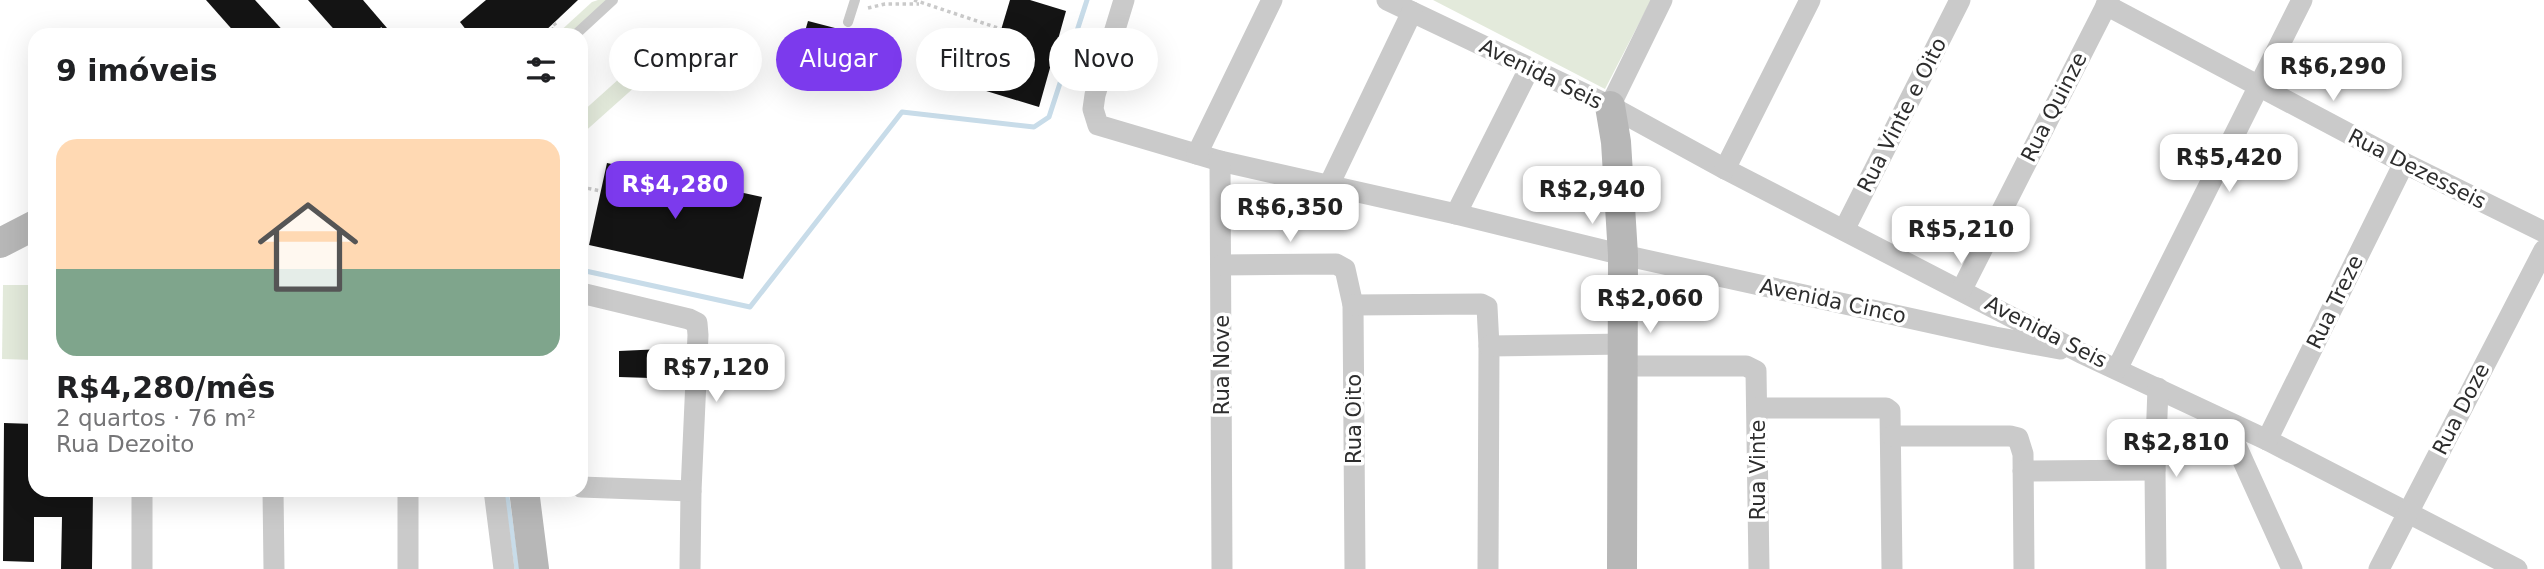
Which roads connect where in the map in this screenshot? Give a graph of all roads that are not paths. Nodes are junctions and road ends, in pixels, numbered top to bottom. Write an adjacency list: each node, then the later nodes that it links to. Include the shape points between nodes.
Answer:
1 (613, 0): 13 (lane)
2 (855, 0): 12 (lane)
3 (1124, 0): 17 (street, Avenida Cinco, via 1095,95 1098,125)
4 (1272, 0): 17 (street)
5 (1387, 0): 11 (street, Avenida Seis)
6 (1662, 0): 16 (street)
7 (1810, 0): 20 (street)
8 (1960, 0): 24 (street, Rua Vinte e Oito)
9 (2302, 0): 15 (street)
10 (2107, 2): 15 (street, Rua Dezesseis); 30 (street, Rua Quinze)
11 (1412, 12): 14 (street, Avenida Seis); 21 (street)
12 (848, 22)
13 (583, 28)
14 (1529, 69): 16 (street, Avenida Seis); 22 (street)
15 (2259, 88): 19 (street, Rua Dezesseis); 36 (street)
16 (1610, 106): 20 (street, Avenida Seis); 28 (street)
17 (1197, 154): 18 (street, Avenida Cinco)
18 (1220, 161): 21 (street, Avenida Cinco); 29 (street, Rua Nove)
19 (2404, 163): 25 (street, Rua Dezesseis); 41 (street, Rua Treze)
20 (1725, 169): 24 (street, Avenida Seis)
21 (1329, 185): 22 (street, Avenida Cinco)
22 (1456, 214): 28 (street, Avenida Cinco)
23 (28, 229): 26 (street)
24 (1844, 230): 30 (street, Avenida Seis)
25 (2544, 232)
26 (0, 243)
27 (2544, 250): 51 (street, Rua Doze)
28 (1623, 256): 34 (street, Avenida Cinco); 35 (street)
29 (1221, 265): 32 (street, Rua Oito, via 1336,264 1345,269); 58 (street, Rua Nove)
30 (1962, 289): 34 (street, Avenida Seis)
31 (588, 295): 45 (street, via 697,323)
32 (1353, 305): 33 (street, via 1481,304 1487,307); 59 (street, Rua Oito)
33 (1489, 346): 35 (street); 60 (street)
34 (2081, 353): 36 (street, Avenida Seis)
35 (1625, 355): 38 (street, Rua Vinte, via 1745,366 1756,371); 61 (street)
36 (2117, 369): 37 (street, Avenida Seis)
37 (2158, 388): 39 (street, Avenida Seis); 42 (street)
38 (1758, 408): 40 (street, via 1886,408 1891,411); 62 (street, Rua Vinte)
39 (2225, 421): 41 (street, Avenida Seis); 66 (street)
40 (1892, 436): 43 (street, via 2010,436 2019,439); 63 (street)
41 (2267, 440): 51 (street, Avenida Seis)
42 (2155, 470): 43 (street); 65 (street)
43 (2023, 471): 64 (street)
44 (588, 487): 45 (street)
45 (691, 491): 57 (street)
46 (142, 497): 52 (street)
47 (273, 497): 53 (street)
48 (408, 497): 54 (street)
49 (495, 497): 55 (street)
50 (525, 497): 56 (street)
51 (2407, 513): 67 (street, Rua Doze); 68 (street, Avenida Seis)
52 (142, 569)
53 (274, 569)
54 (408, 569)
55 (504, 569)
56 (534, 569)
57 (690, 569)
58 (1222, 569)
59 (1355, 569)
60 (1488, 569)
61 (1622, 569)
62 (1759, 569)
63 (1892, 569)
64 (2024, 569)
65 (2156, 569)
66 (2292, 569)
67 (2379, 569)
68 (2517, 569)

